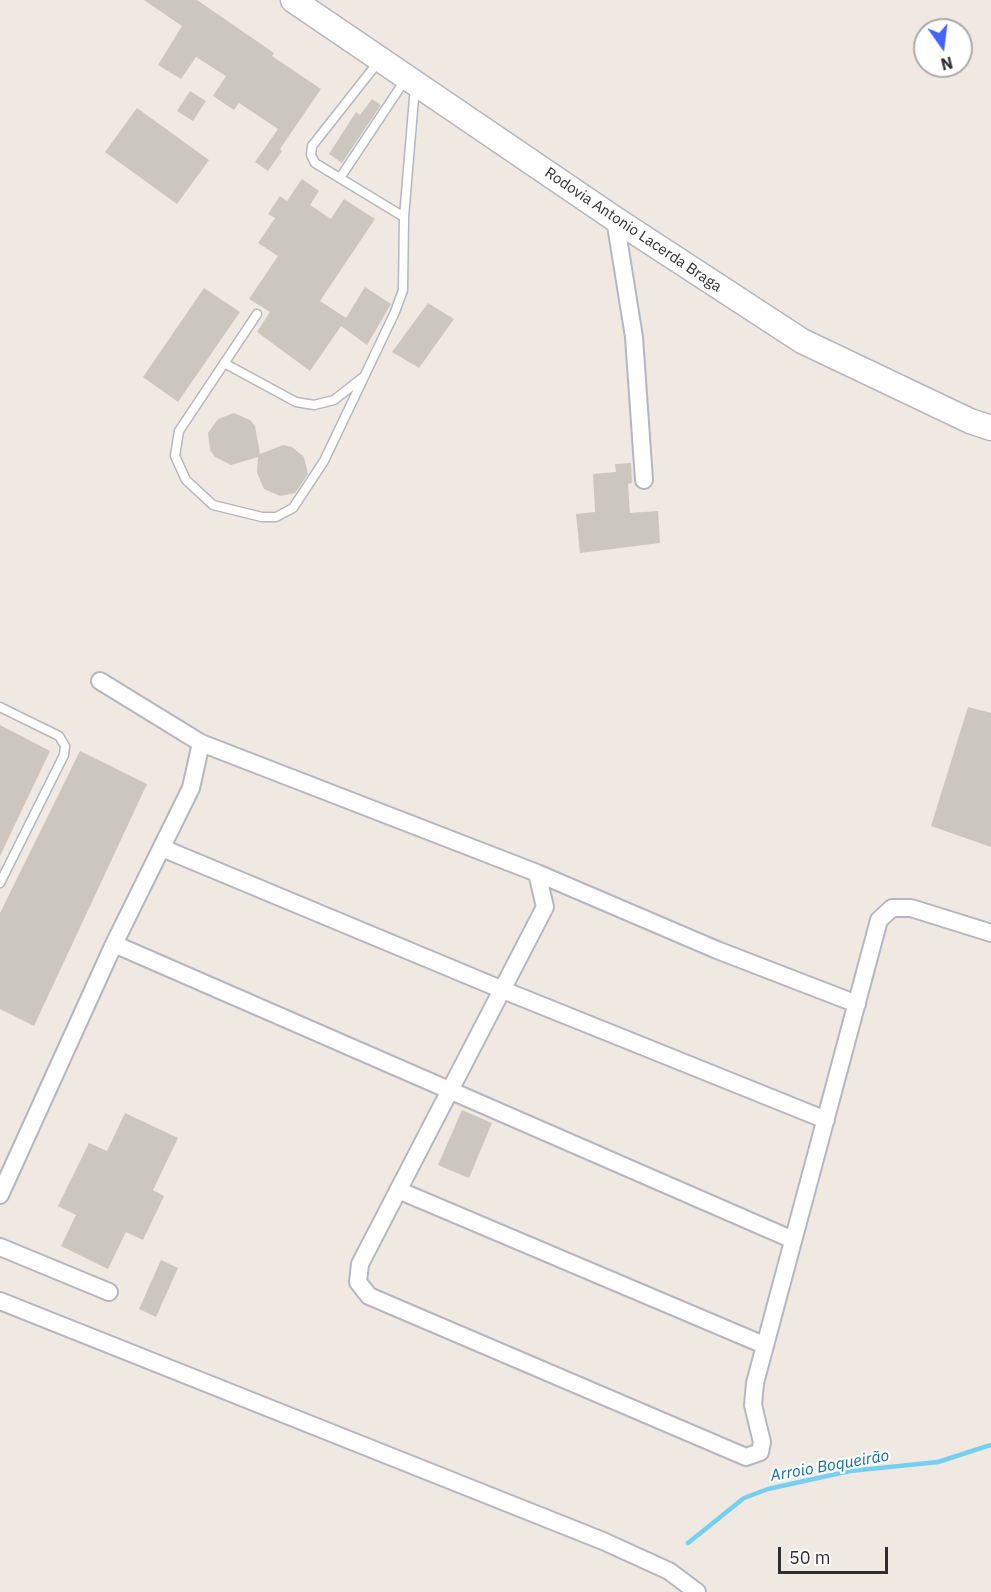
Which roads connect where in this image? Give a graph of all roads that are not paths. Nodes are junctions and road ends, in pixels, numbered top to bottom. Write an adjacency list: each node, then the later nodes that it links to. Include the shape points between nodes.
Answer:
1 (293, 0): 2 (main road, Rodovia Antonio Lacerda Braga)
2 (380, 59): 3 (main road, Rodovia Antonio Lacerda Braga); 4 (lane, via 312,146 315,163)
3 (411, 80): 4 (lane); 5 (lane); 6 (main road, Rodovia Antonio Lacerda Braga)
4 (340, 178): 5 (lane)
5 (404, 217): 9 (lane, via 403,290)
6 (615, 219): 10 (main road, Rodovia Antonio Lacerda Braga, via 802,341); 11 (street, via 634,337)
7 (257, 314): 8 (lane)
8 (224, 363): 9 (lane, via 296,402 314,405 334,400); 9 (lane, via 179,431 175,456 186,480 213,505 262,517 276,517 293,508 324,461)
9 (363, 377)
10 (991, 428)
11 (645, 480)
12 (100, 681): 14 (street)
13 (0, 707): 17 (lane, via 59,736 65,746)
14 (201, 743): 15 (street, via 191,788); 16 (street)
15 (162, 848): 19 (street); 20 (street)
16 (537, 873): 20 (street, via 545,907); 21 (street, via 717,950)
17 (0, 883)
18 (991, 933): 21 (street, via 911,908 892,908 879,920)
19 (114, 944): 22 (street); 25 (street)
20 (503, 990): 22 (street); 23 (street)
21 (857, 1004): 23 (street)
22 (449, 1092): 24 (street); 26 (street)
23 (826, 1120): 26 (street)
24 (398, 1190): 30 (street); 30 (street, via 360,1264 358,1282 369,1296 746,1456 760,1452 762,1442 753,1405 754,1383)
25 (0, 1195)
26 (791, 1239): 30 (street)
27 (0, 1247): 28 (street)
28 (109, 1292)
29 (0, 1301): 31 (street, via 603,1541 669,1571)
30 (764, 1346)
31 (697, 1592)

